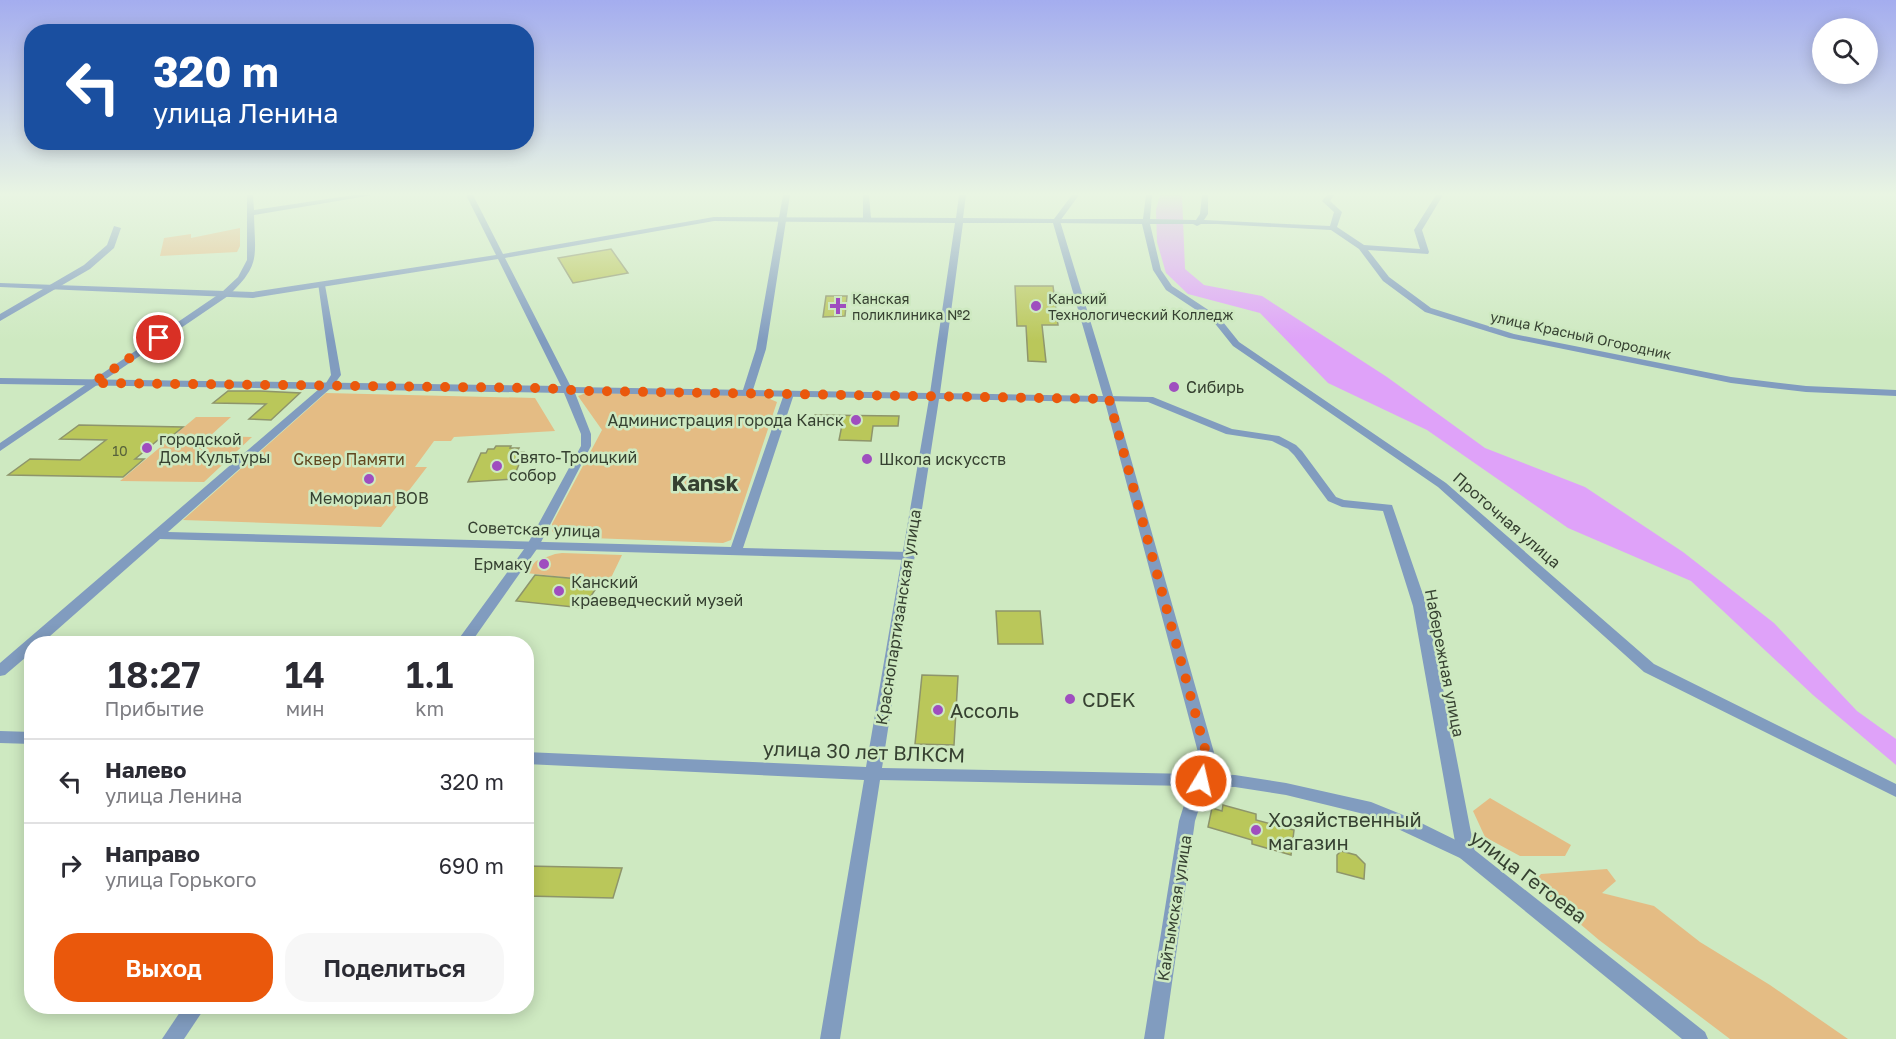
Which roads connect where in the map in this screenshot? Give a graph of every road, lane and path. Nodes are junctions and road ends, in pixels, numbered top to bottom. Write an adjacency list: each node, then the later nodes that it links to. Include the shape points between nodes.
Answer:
1 (112, 243): 15 (street, via 103,255)
2 (251, 243): 16 (street, via 251,260 242,278)
3 (494, 243): 12 (street)
4 (578, 243): 12 (street)
5 (778, 243): 22 (street, via 761,348)
6 (956, 243): 25 (street, Краснопартизанская улица)
7 (1063, 243): 26 (street, Кайтымская улица)
8 (1151, 243): 41 (street, Проточная улица, via 1157,270 1174,292 1216,319 1236,344 1442,485 1648,668)
9 (1357, 243): 11 (street, улица Красный Огородник)
10 (1422, 243): 11 (street, via 1425,252)
11 (1362, 247): 23 (street, улица Красный Огородник, via 1386,279 1428,310 1512,336 1731,380 1806,389)
12 (501, 257): 14 (street); 21 (street)
13 (0, 285): 15 (street)
14 (321, 285): 16 (street, via 278,293); 20 (street, via 336,375)
15 (59, 286): 16 (street); 17 (street)
16 (225, 294): 19 (street)
17 (0, 318)
18 (0, 381): 19 (street)
19 (93, 383): 20 (street); 27 (street)
20 (329, 385): 21 (street); 28 (street)
21 (566, 390): 22 (street); 29 (street, via 586,434 586,446)
22 (747, 393): 24 (street)
23 (1896, 393)
24 (789, 394): 25 (street); 30 (street)
25 (934, 397): 26 (street); 31 (street, Краснопартизанская улица)
26 (1109, 399): 40 (street, Кайтымская улица, via 1207,756); 42 (street, Набережная улица, via 1149,399 1230,432 1275,438 1298,453 1332,498 1342,504 1388,508 1420,606)
27 (0, 448)
28 (158, 535): 29 (street, Советская улица); 32 (street)
29 (533, 546): 30 (street, Советская улица); 33 (street)
30 (736, 552): 31 (street, Советская улица)
31 (909, 556): 39 (street, Краснопартизанская улица)
32 (41, 636)
33 (468, 636)
34 (24, 651): 35 (street)
35 (0, 671)
36 (0, 737): 37 (street)
37 (24, 738)
38 (534, 758): 39 (street, улица 30 лет ВЛКСМ)
39 (872, 774): 40 (street, улица 30 лет ВЛКСМ); 45 (street, Краснопартизанская улица)
40 (1201, 781): 42 (street, улица Гетоева, via 1286,789 1371,809); 46 (street, Кайтымская улица, via 1187,821)
41 (1896, 791)
42 (1466, 853): 47 (street, улица Гетоева)
43 (190, 1014): 44 (street)
44 (172, 1039)
45 (830, 1039)
46 (1154, 1039)
47 (1698, 1039)

